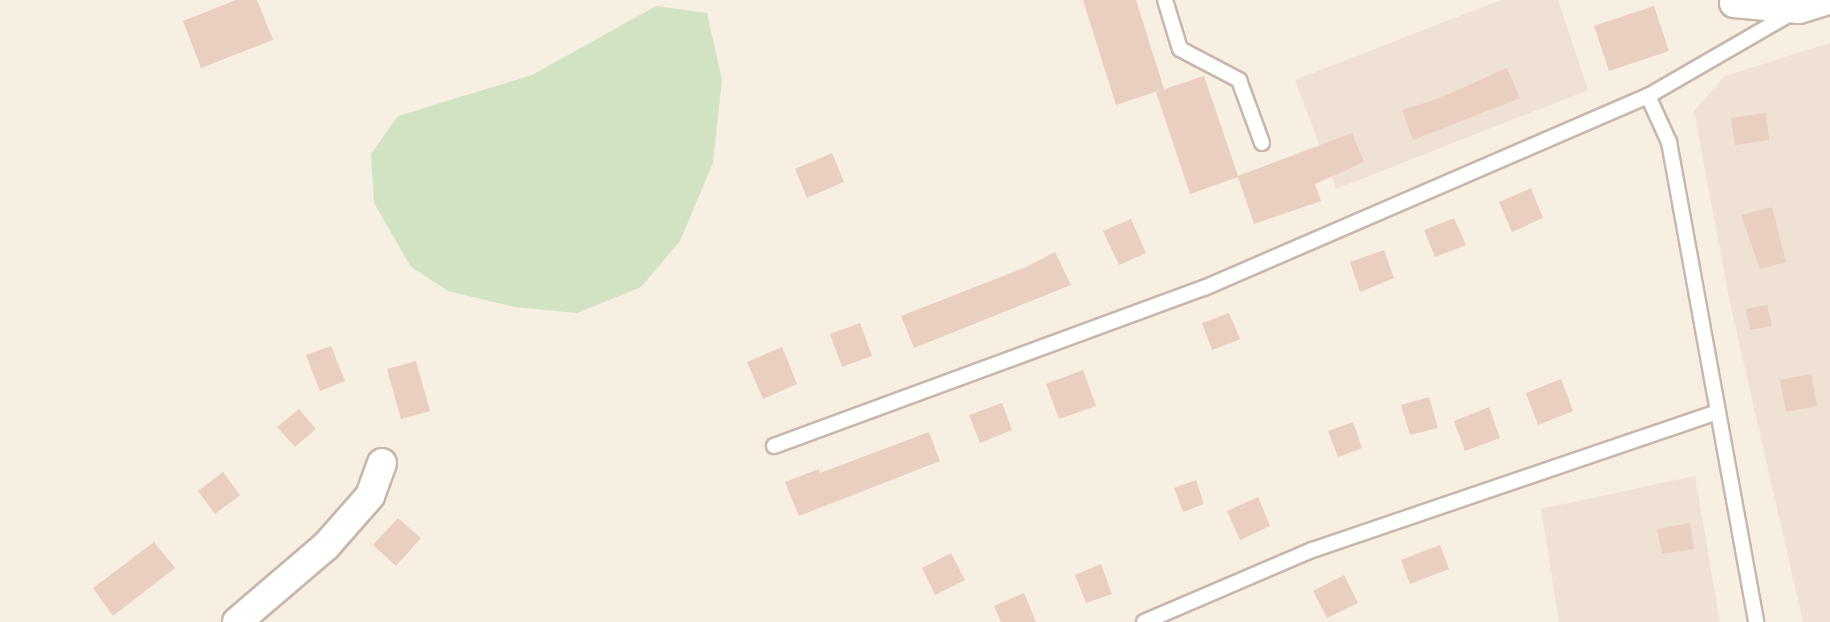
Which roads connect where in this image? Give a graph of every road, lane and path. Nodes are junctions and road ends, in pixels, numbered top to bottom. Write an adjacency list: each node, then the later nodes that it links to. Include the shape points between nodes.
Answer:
1 (1165, 0): 6 (lane, via 1180,49 1239,80)
2 (1828, 0): 4 (street)
3 (1733, 2): 4 (street)
4 (1799, 9): 5 (lane)
5 (1648, 96): 7 (lane, via 1669,142); 8 (lane, via 1204,288)
6 (1262, 143)
7 (1717, 412): 11 (lane, via 1312,550); 12 (lane)
8 (774, 446)
9 (382, 463): 10 (street, via 370,496 326,546)
10 (237, 622)
11 (1144, 622)
12 (1756, 622)

